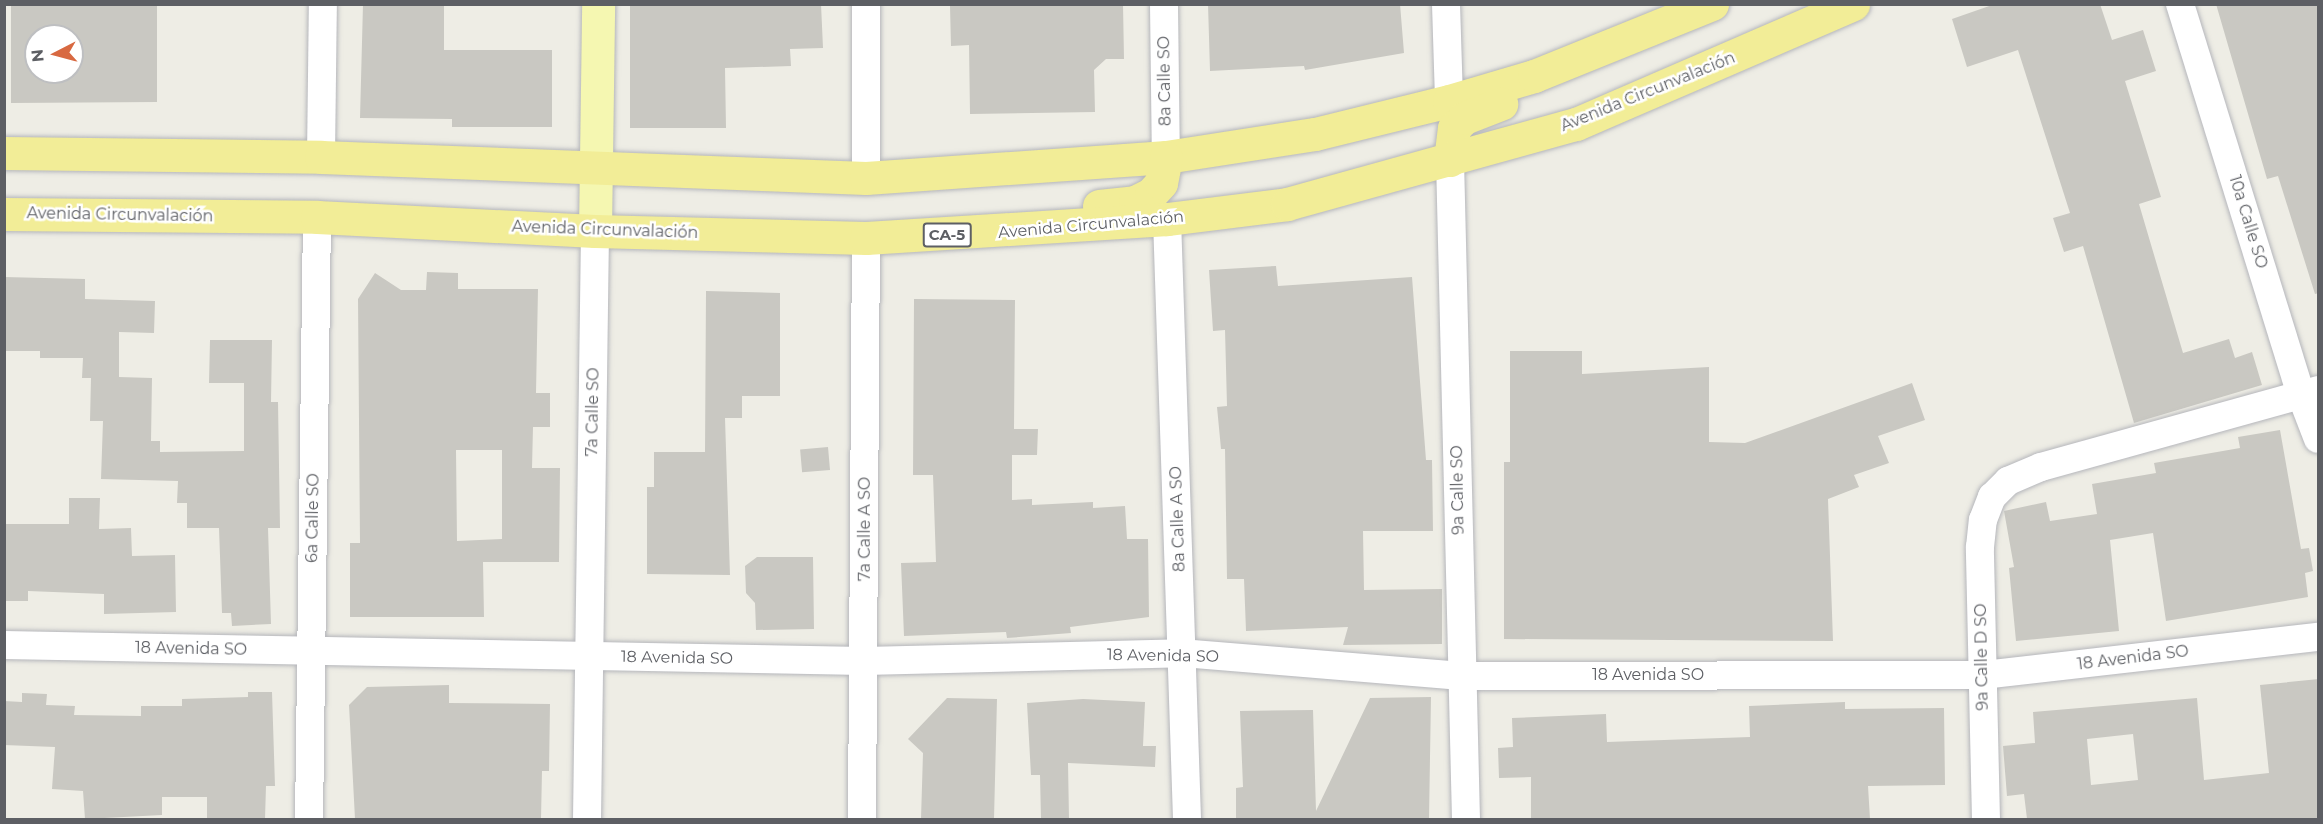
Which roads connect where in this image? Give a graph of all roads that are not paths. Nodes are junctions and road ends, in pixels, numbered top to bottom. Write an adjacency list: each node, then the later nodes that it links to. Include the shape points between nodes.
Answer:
1 (323, 4): 12 (street)
2 (598, 4): 15 (main road, 7a Calle SO)
3 (866, 4): 16 (street)
4 (1164, 4): 13 (street, 8a Calle SO)
5 (1446, 4): 10 (street)
6 (1712, 4): 9 (highway)
7 (1853, 4): 14 (highway, Avenida Circunvalación / CA-5, via 1599,115)
8 (2180, 4): 23 (street, 10a Calle SO)
9 (1534, 76): 10 (highway); 14 (highway, via 1509,102 1464,118 1450,141)
10 (1449, 101): 13 (highway, via 1315,134)
11 (4, 153): 12 (highway)
12 (321, 157): 15 (highway)
13 (1166, 158): 16 (highway); 21 (highway, via 1161,183 1143,198 1127,204 1023,213)
14 (1450, 160): 19 (highway, Avenida Circunvalación / CA-5, via 1287,204); 32 (street, 9a Calle SO)
15 (596, 170): 16 (highway); 20 (main road, 7a Calle SO)
16 (866, 178)
17 (4, 214): 18 (highway, Avenida Circunvalación / CA-5)
18 (317, 217): 20 (highway, Avenida Circunvalación / CA-5); 27 (street, 6a Calle SO)
19 (1167, 219): 21 (highway, Avenida Circunvalación / CA-5); 28 (street, 8a Calle A SO)
20 (595, 231): 22 (highway, Avenida Circunvalación / CA-5); 29 (street, 7a Calle SO)
21 (996, 233): 22 (highway, Avenida Circunvalación / CA-5)
22 (866, 238): 30 (street, 7a Calle A SO)
23 (2310, 392): 24 (street, 10a Calle SO); 31 (street, 9a Calle D SO, via 2041,467 2008,482 1992,497 1983,520)
24 (2319, 439)
25 (2319, 637): 31 (street, 18 Avenida SO)
26 (4, 645): 27 (street, 18 Avenida SO)
27 (311, 652): 29 (street, 18 Avenida SO); 33 (street, 6a Calle SO)
28 (1182, 653): 30 (street, 18 Avenida SO); 32 (street, 18 Avenida SO); 36 (street, 8a Calle A SO)
29 (590, 656): 30 (street, 18 Avenida SO); 34 (street, 7a Calle SO)
30 (864, 661): 35 (street, 7a Calle A SO)
31 (1983, 675): 32 (street, 18 Avenida SO); 38 (street, 9a Calle D SO)
32 (1463, 676): 37 (street, 9a Calle SO)
33 (309, 819)
34 (587, 819)
35 (862, 819)
36 (1187, 819)
37 (1466, 819)
38 (1986, 819)

